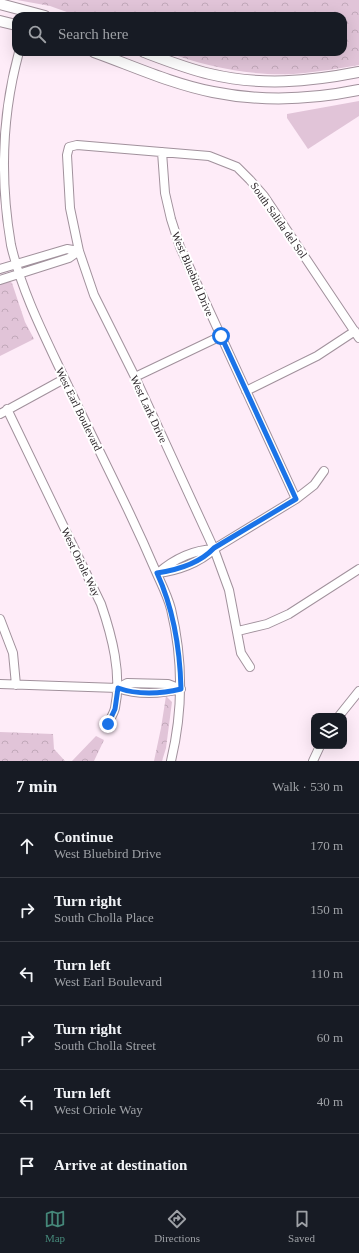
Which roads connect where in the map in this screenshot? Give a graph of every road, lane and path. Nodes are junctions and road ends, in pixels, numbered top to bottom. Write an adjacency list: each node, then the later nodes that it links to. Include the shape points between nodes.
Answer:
1 (0, 4): 2 (main road)
2 (24, 12)
3 (0, 21): 4 (main road)
4 (12, 24)
5 (18, 56): 13 (street, West Earl Boulevard, via 4,127 2,174 5,215)
6 (105, 56): 9 (main road, via 184,84 237,96 265,99 312,98)
7 (156, 56): 8 (main road, via 210,74 259,81 310,81)
8 (359, 72)
9 (359, 90)
10 (69, 147): 11 (street, South Salida del Sol, via 77,145); 12 (street, West Lark Drive, via 66,156 70,208)
11 (162, 152): 17 (street, South Salida del Sol, via 209,156 237,167 264,196); 18 (street, West Bluebird Drive, via 165,193 171,219 180,247)
12 (79, 251): 13 (street, via 67,249); 15 (street, via 69,258); 19 (street, West Lark Drive, via 94,295)
13 (16, 265): 14 (street); 15 (street, West Earl Boulevard)
14 (0, 269)
15 (19, 274): 16 (street); 20 (street, West Earl Boulevard, via 35,317)
16 (0, 280)
17 (357, 334): 21 (street)
18 (221, 336): 19 (street); 21 (street, West Bluebird Drive)
19 (134, 377): 25 (street, West Lark Drive)
20 (64, 379): 22 (street); 27 (street, West Earl Boulevard)
21 (246, 391): 24 (street, West Bluebird Drive)
22 (4, 411): 33 (street, West Oriole Way, via 101,604 113,646)
23 (324, 471): 24 (street, via 314,485)
24 (296, 499): 25 (street)
25 (214, 548): 27 (street, via 202,549 170,562); 29 (street, West Lark Drive)
26 (359, 569): 29 (street, via 289,614 267,624)
27 (157, 573): 34 (street, West Earl Boulevard, via 170,607 180,666)
28 (0, 619): 32 (street, via 13,653)
29 (238, 631): 30 (street, West Lark Drive, via 241,653)
30 (250, 667)
31 (0, 684): 32 (street)
32 (16, 685): 33 (street)
33 (118, 688): 34 (street, via 127,683 168,684); 37 (street, West Oriole Way, via 115,709)
34 (181, 689): 39 (street, West Earl Boulevard, via 177,739)
35 (359, 691): 36 (street)
36 (341, 713)
37 (108, 724)
38 (318, 749): 40 (street)
39 (171, 761)
40 (312, 761)

